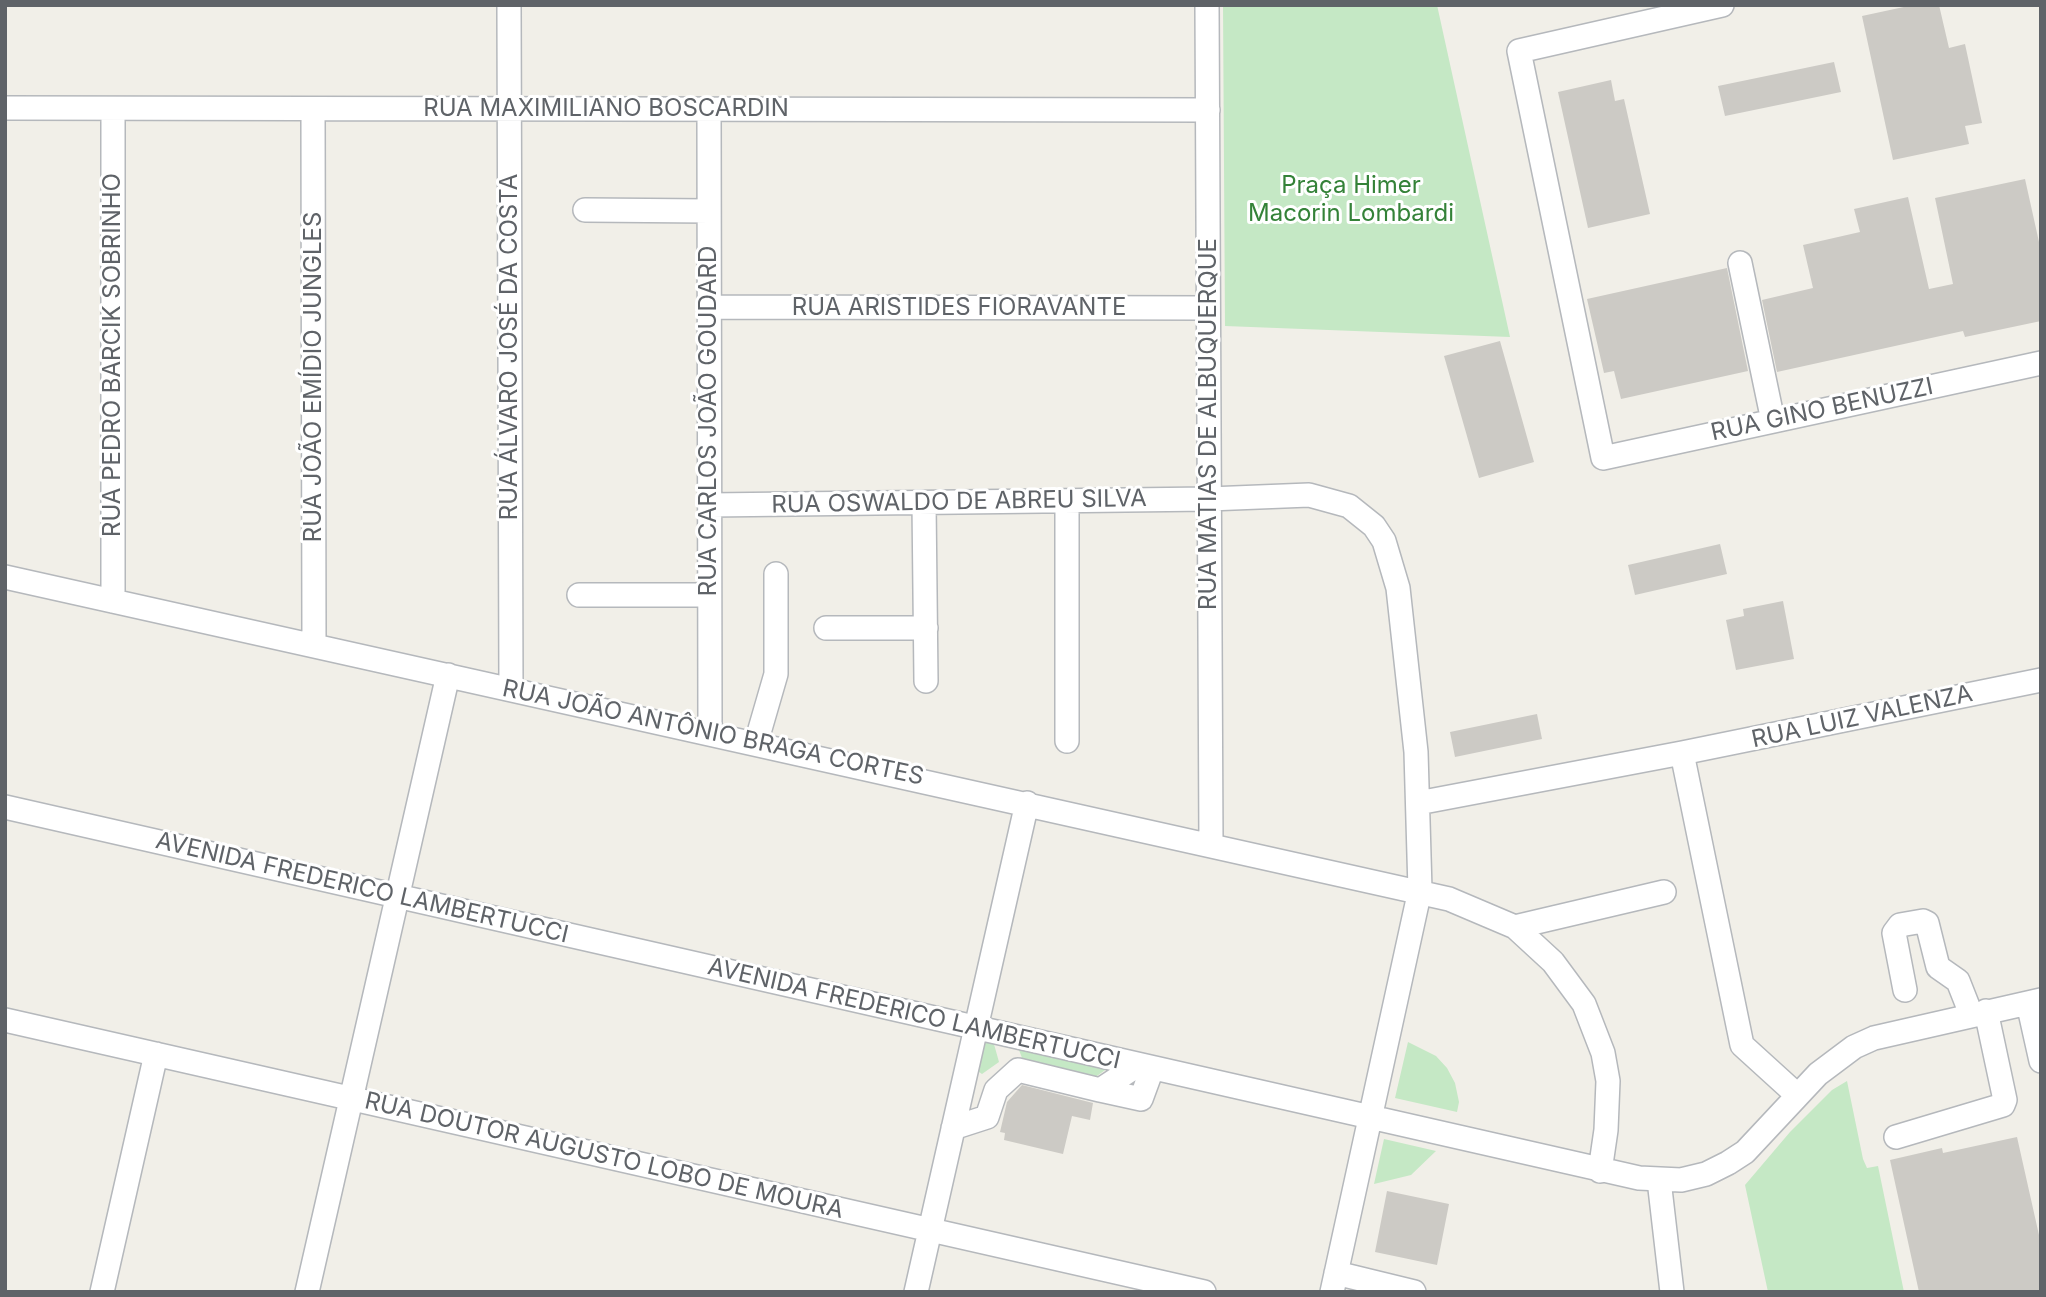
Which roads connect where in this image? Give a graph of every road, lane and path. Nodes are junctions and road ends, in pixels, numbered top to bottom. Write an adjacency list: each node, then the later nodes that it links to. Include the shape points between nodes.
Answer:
1 (509, 5): 7 (street, RUA ÁLVARO JOSÉ DA COSTA)
2 (1207, 5): 9 (street, RUA MATIAS DE ALBUQUERQUE)
3 (1722, 5): 16 (street, RUA GINO BENUZZI, via 1519,51 1603,458)
4 (5, 108): 5 (street, RUA MAXIMILIANO BOSCARDIN)
5 (113, 108): 6 (street, RUA MAXIMILIANO BOSCARDIN); 25 (street, RUA PEDRO BARCIK SOBRINHO)
6 (313, 109): 7 (street, RUA MAXIMILIANO BOSCARDIN); 28 (street, RUA JOÃO EMÍDIO JUNGLES)
7 (509, 109): 8 (street, RUA MAXIMILIANO BOSCARDIN); 32 (street, RUA ÁLVARO JOSÉ DA COSTA)
8 (709, 109): 9 (street, RUA MAXIMILIANO BOSCARDIN); 11 (street, RUA CARLOS JOÃO GOUDARD)
9 (1208, 110): 14 (street, RUA MATIAS DE ALBUQUERQUE)
10 (585, 210): 11 (street)
11 (709, 211): 13 (street, RUA CARLOS JOÃO GOUDARD)
12 (1740, 263): 16 (street)
13 (709, 307): 14 (street, RUA ARISTIDES FIORAVANTE); 20 (street, RUA CARLOS JOÃO GOUDARD)
14 (1208, 308): 17 (street, RUA MATIAS DE ALBUQUERQUE)
15 (2041, 363): 16 (street, RUA GINO BENUZZI)
16 (1773, 421)
17 (1209, 499): 18 (street, RUA OSWALDO DE ABREU SILVA); 38 (street, RUA OSWALDO DE ABREU SILVA, via 1289,495 1330,500 1362,514 1384,541 1398,588); 40 (street, RUA MATIAS DE ALBUQUERQUE)
18 (1067, 501): 19 (street, RUA OSWALDO DE ABREU SILVA); 34 (street)
19 (924, 503): 20 (street, RUA OSWALDO DE ABREU SILVA); 27 (street)
20 (709, 505): 23 (street, RUA CARLOS JOÃO GOUDARD)
21 (776, 574): 35 (street, via 776,674)
22 (5, 577): 25 (street, RUA JOÃO ANTÔNIO BRAGA CORTES)
23 (709, 595): 24 (street); 33 (street, RUA CARLOS JOÃO GOUDARD)
24 (579, 596)
25 (113, 601): 28 (street, RUA JOÃO ANTÔNIO BRAGA CORTES)
26 (826, 628): 27 (street)
27 (926, 628): 31 (street)
28 (314, 645): 29 (street, RUA JOÃO ANTÔNIO BRAGA CORTES)
29 (448, 675): 32 (street, RUA JOÃO ANTÔNIO BRAGA CORTES); 43 (street)
30 (2041, 680): 36 (street, RUA LUIZ VALENZA)
31 (926, 681)
32 (511, 689): 33 (street, RUA JOÃO ANTÔNIO BRAGA CORTES)
33 (710, 732): 35 (street, RUA JOÃO ANTÔNIO BRAGA CORTES)
34 (1066, 741)
35 (756, 743): 37 (street, RUA JOÃO ANTÔNIO BRAGA CORTES)
36 (1682, 754): 38 (street, RUA LUIZ VALENZA); 57 (street, via 1742,1045)
37 (1027, 803): 40 (street, RUA JOÃO ANTÔNIO BRAGA CORTES); 49 (street)
38 (1418, 803): 41 (street, RUA OSWALDO DE ABREU SILVA)
39 (5, 807): 43 (street, AVENIDA FREDERICO LAMBERTUCCI)
40 (1211, 844): 41 (street, RUA JOÃO ANTÔNIO BRAGA CORTES)
41 (1420, 890): 44 (street, RUA JOÃO ANTÔNIO BRAGA CORTES); 59 (street, RUA OSWALDO DE ABREU SILVA)
42 (1664, 892): 44 (street)
43 (398, 896): 49 (street, AVENIDA FREDERICO LAMBERTUCCI); 58 (street)
44 (1515, 927): 62 (street, via 1572,984 1594,1026 1608,1081)
45 (1905, 990): 47 (street, via 1895,933 1900,925 1923,921 1938,967 1958,981)
46 (2034, 1001): 47 (street, AVENIDA FREDERICO LAMBERTUCCI); 52 (street)
47 (1979, 1013): 57 (street, AVENIDA FREDERICO LAMBERTUCCI, via 1895,1031 1854,1047); 61 (street, via 2003,1105)
48 (5, 1020): 51 (street, RUA DOUTOR AUGUSTO LOBO DE MOURA)
49 (976, 1029): 50 (street, AVENIDA FREDERICO LAMBERTUCCI); 54 (street)
50 (1003, 1035): 53 (street, AVENIDA FREDERICO LAMBERTUCCI); 55 (street)
51 (156, 1054): 58 (street, RUA DOUTOR AUGUSTO LOBO DE MOURA); 67 (street)
52 (2041, 1061)
53 (1145, 1067): 55 (street, via 1100,1090); 59 (street, AVENIDA FREDERICO LAMBERTUCCI)
54 (967, 1069): 56 (street); 60 (street)
55 (1018, 1070): 56 (street)
56 (996, 1090): 60 (street, via 987,1117)
57 (1797, 1095): 63 (street, AVENIDA FREDERICO LAMBERTUCCI, via 1745,1152 1728,1163 1706,1174)
58 (352, 1098): 64 (street, RUA DOUTOR AUGUSTO LOBO DE MOURA); 66 (street)
59 (1370, 1119): 62 (street, AVENIDA FREDERICO LAMBERTUCCI); 65 (street, RUA OSWALDO DE ABREU SILVA)
60 (953, 1128): 64 (street)
61 (1896, 1137)
62 (1600, 1171): 63 (street, AVENIDA FREDERICO LAMBERTUCCI)
63 (1659, 1180): 71 (street)
64 (930, 1230): 68 (street); 69 (street, RUA DOUTOR AUGUSTO LOBO DE MOURA)
65 (1334, 1282): 70 (street)
66 (311, 1291)
67 (102, 1292)
68 (916, 1292)
69 (1204, 1292)
70 (1414, 1292)
71 (1672, 1292)

